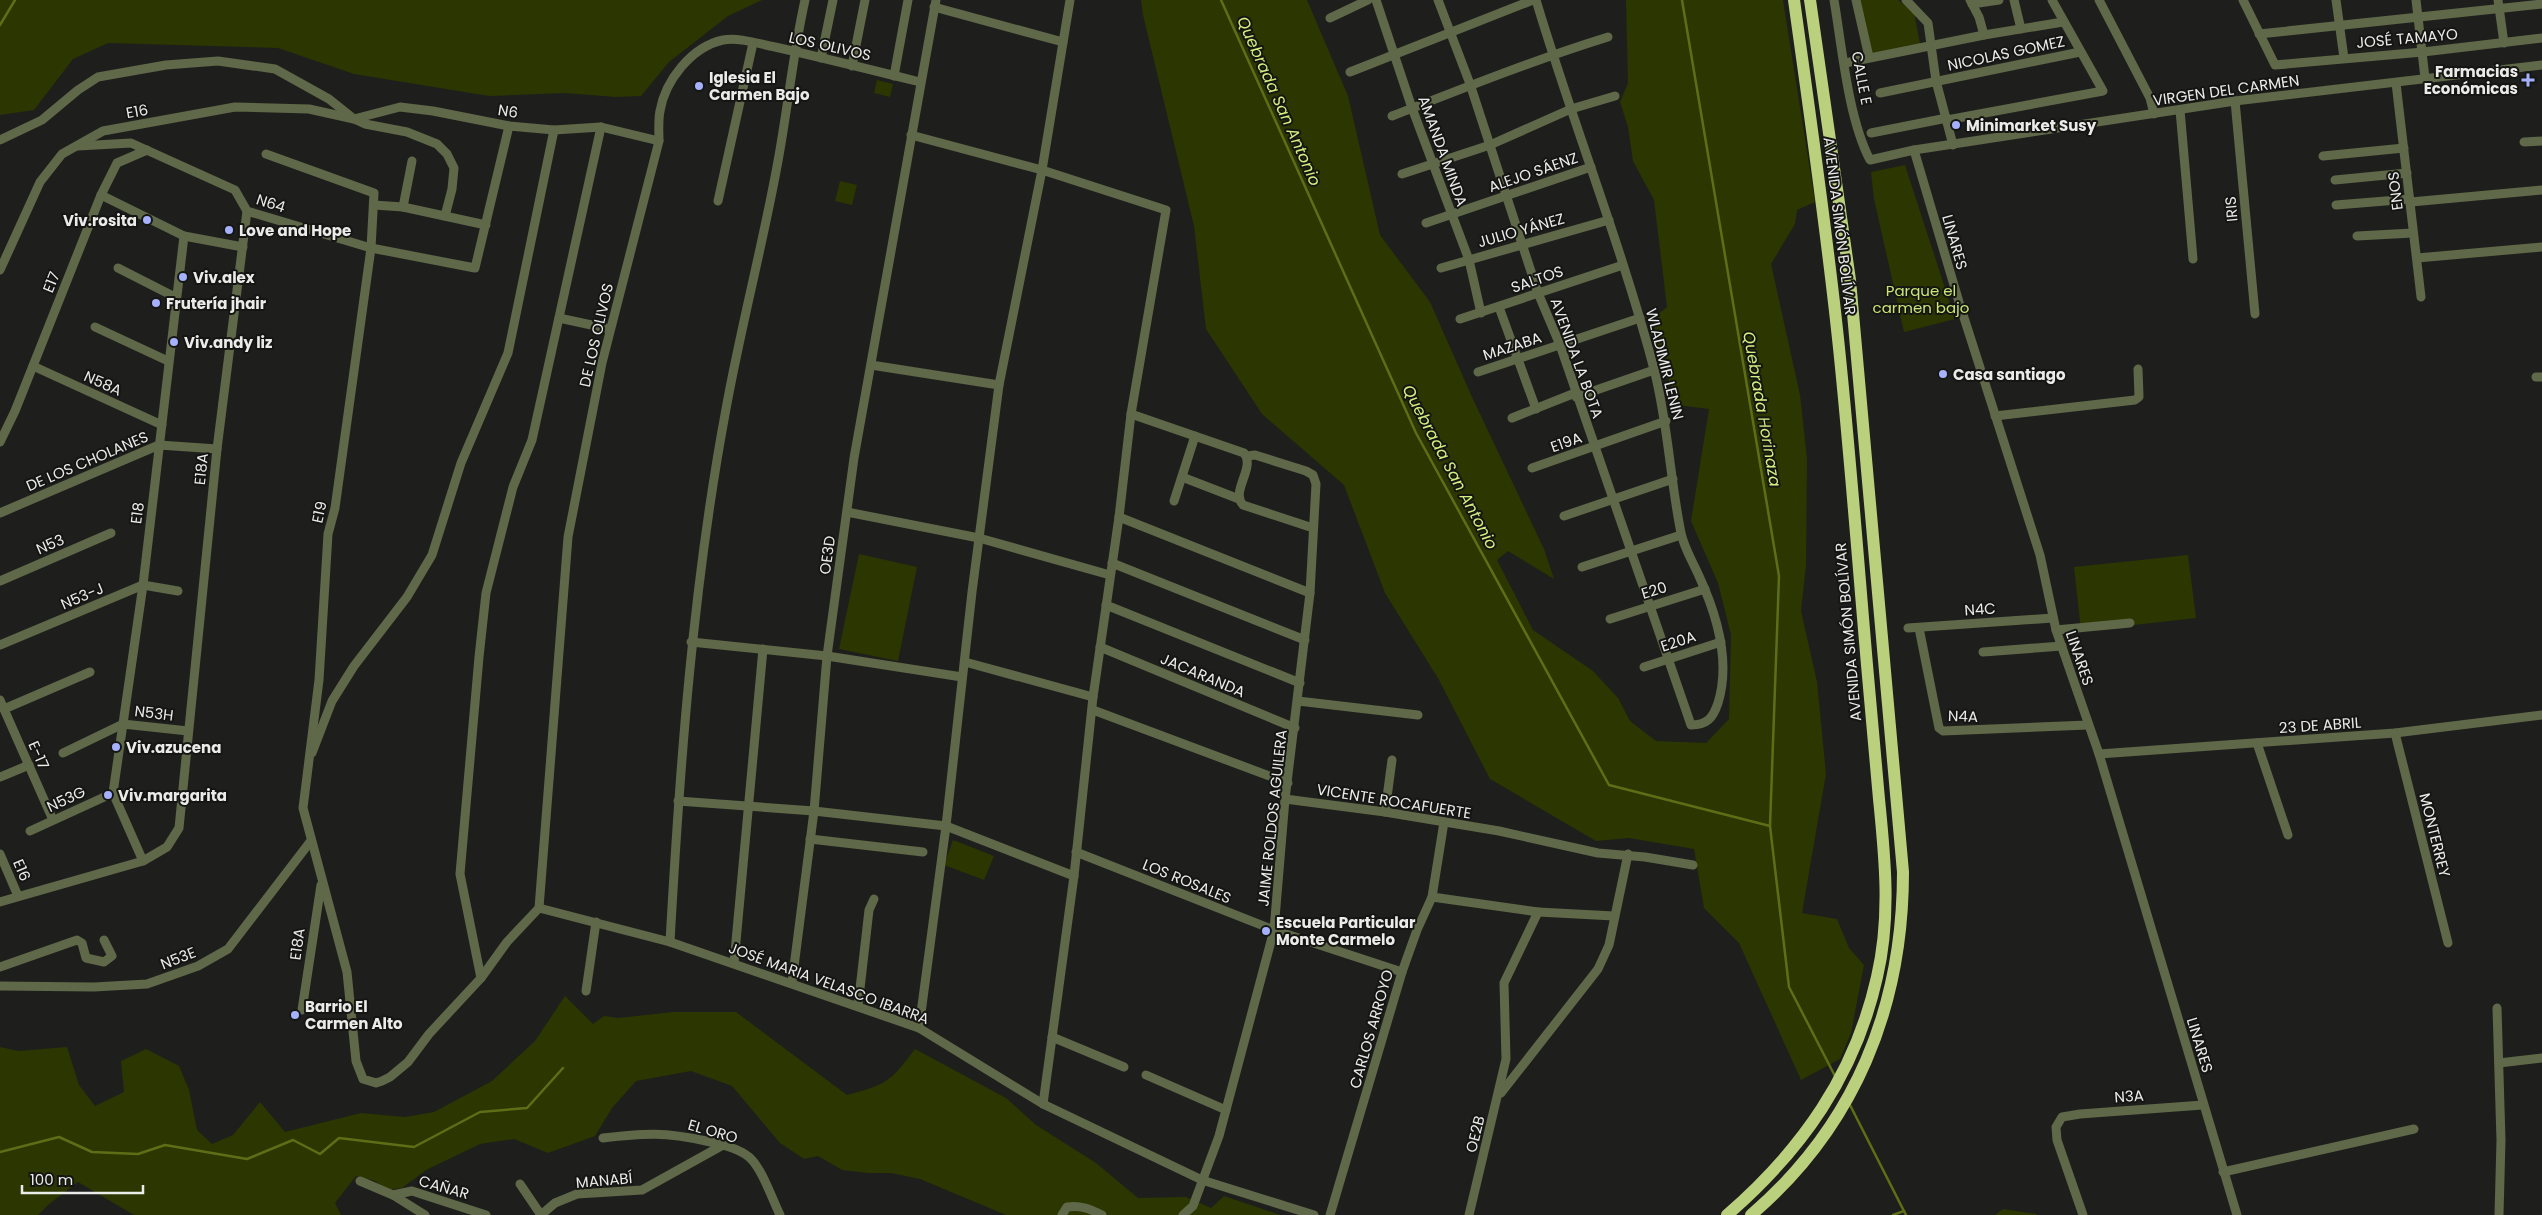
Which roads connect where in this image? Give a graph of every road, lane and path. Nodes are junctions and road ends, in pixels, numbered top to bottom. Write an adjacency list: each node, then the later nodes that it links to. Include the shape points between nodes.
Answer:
1 (805, 0): 41 (street)
2 (833, 0): 47 (street)
3 (865, 0): 51 (street)
4 (908, 0): 53 (street)
5 (1070, 0): 37 (street)
6 (1368, 0): 26 (street)
7 (1376, 0): 44 (street, AMANDA MINDA)
8 (1438, 0): 31 (street, AVENIDA LA BOTA)
9 (1535, 0): 31 (street); 45 (street, WLADIMIR LENIN)
10 (1794, 0): 291 (highway, AVENIDA SIMÓN BOLÍVAR, via 1839,346 1885,873 1884,926 1878,973 1864,1022 1839,1078 1806,1135 1760,1186)
11 (1810, 0): 292 (highway, AVENIDA SIMÓN BOLÍVAR, via 1850,280 1903,872 1901,927 1891,992 1869,1054 1851,1092 1810,1156)
12 (1834, 0): 49 (street, CALLE E)
13 (1856, 0): 46 (street)
14 (1906, 0): 40 (street, via 1928,23)
15 (1999, 0): 22 (street)
16 (2014, 0): 30 (street)
17 (2052, 0): 28 (street)
18 (2099, 0): 65 (street, via 2150,98)
19 (2243, 0): 32 (street)
20 (2336, 0): 29 (street)
21 (2416, 0): 27 (street)
22 (1971, 2): 33 (street)
23 (935, 4): 37 (street); 56 (street, OE3D)
24 (2499, 4): 25 (street); 27 (street); 39 (street)
25 (2542, 4)
26 (1330, 18)
27 (2418, 19): 29 (street); 43 (street)
28 (2063, 22): 30 (street); 42 (street)
29 (2340, 26): 32 (street); 48 (street)
30 (2021, 29): 33 (street)
31 (1449, 31): 44 (street); 58 (street, AVENIDA LA BOTA)
32 (2259, 34): 48 (street, JOSÉ TAMAYO, via 2275,65)
33 (1984, 35): 40 (street)
34 (1608, 37): 45 (street)
35 (2542, 38): 39 (street, JOSÉ TAMAYO)
36 (732, 40): 38 (street, LOS OLIVOS); 75 (street, DE LOS OLIVOS, via 722,40 695,54 676,72 660,110)
37 (1063, 42): 89 (street)
38 (753, 43): 41 (street, LOS OLIVOS); 97 (street)
39 (2504, 43): 43 (street, JOSÉ TAMAYO)
40 (1932, 44): 46 (street); 55 (street)
41 (794, 52): 47 (street, LOS OLIVOS); 186 (street, via 778,160 726,410)
42 (2080, 52): 55 (street, NICOLAS GOMEZ); 68 (street, via 2103,91)
43 (2423, 52): 48 (street, JOSÉ TAMAYO); 54 (street)
44 (1394, 54): 52 (street); 62 (street, AMANDA MINDA)
45 (1552, 54): 58 (street); 63 (street, WLADIMIR LENIN)
46 (1868, 57): 49 (street)
47 (821, 58): 51 (street, LOS OLIVOS)
48 (2344, 58)
49 (1845, 63): 83 (street, CALLE E, via 1859,129 1870,160)
50 (2542, 64): 54 (street, VIRGEN DEL CARMEN)
51 (852, 66): 53 (street, LOS OLIVOS)
52 (1350, 72)
53 (894, 76): 56 (street, LOS OLIVOS)
54 (2425, 78): 57 (street, VIRGEN DEL CARMEN)
55 (1936, 81): 59 (street, NICOLAS GOMEZ); 68 (street)
56 (920, 82): 73 (street, OE3D)
57 (2396, 83): 61 (street, VIRGEN DEL CARMEN); 81 (street, ENOS)
58 (1470, 84): 62 (street); 78 (street, AVENIDA LA BOTA)
59 (1880, 93)
60 (1615, 96): 63 (street)
61 (2236, 101): 64 (street, VIRGEN DEL CARMEN); 126 (street, IRIS)
62 (1412, 108): 66 (street); 87 (street, AMANDA MINDA)
63 (1571, 109): 78 (street); 88 (street, WLADIMIR LENIN)
64 (2180, 110): 65 (street, VIRGEN DEL CARMEN); 115 (street)
65 (2154, 114): 79 (street, VIRGEN DEL CARMEN)
66 (1392, 116)
67 (354, 119): 69 (street, N6, via 400,107); 74 (street, via 329,99 276,69 218,61 166,65 98,77 42,120); 80 (street, E16, via 309,109 234,107 103,131); 103 (street, E16, via 425,138 442,149 454,168)
68 (1947, 119): 72 (street); 79 (street)
69 (509, 126): 71 (street, N6); 106 (street)
70 (601, 128): 71 (street, N6); 75 (street, N6); 127 (street)
71 (554, 130): 217 (street, via 508,353 461,463 432,555 407,598 354,666 332,701)
72 (1871, 133)
73 (911, 135): 89 (street); 135 (street, OE3D)
74 (0, 140)
75 (659, 141): 131 (street, DE LOS OLIVOS)
76 (2542, 141): 77 (street)
77 (2524, 142)
78 (1490, 145): 87 (street); 94 (street, AVENIDA LA BOTA)
79 (1953, 145): 83 (street, VIRGEN DEL CARMEN)
80 (75, 146): 82 (street, N64, via 131,143); 120 (street, E16, via 62,154 40,182)
81 (2404, 148): 85 (street); 90 (street, ENOS)
82 (147, 150): 95 (street, E17, via 117,163); 101 (street, N64, via 235,190)
83 (1914, 150): 144 (street, LINARES)
84 (266, 154): 99 (street, E19, via 370,191 374,193)
85 (2323, 156)
86 (412, 161): 100 (street)
87 (1432, 164): 91 (street); 102 (street, AMANDA MINDA)
88 (1591, 167): 94 (street, ALEJO SÁENZ); 104 (street, WLADIMIR LENIN)
89 (1042, 170): 140 (street); 143 (street, via 1166,210)
90 (2407, 173): 92 (street); 96 (street, ENOS)
91 (1402, 174)
92 (2335, 180)
93 (2542, 190): 96 (street)
94 (1507, 195): 102 (street, ALEJO SÁENZ); 110 (street, AVENIDA LA BOTA)
95 (101, 196): 108 (street); 136 (street, E17)
96 (2411, 200): 98 (street); 107 (street, ENOS)
97 (718, 201)
98 (2336, 204)
99 (374, 205): 100 (street); 113 (street, E19)
100 (403, 206): 103 (street)
101 (247, 211): 111 (street, E18A); 113 (street, N64)
102 (1451, 214): 105 (street, ALEJO SÁENZ); 116 (street, AMANDA MINDA)
103 (445, 216): 106 (street)
104 (1609, 220): 110 (street, JULIO YÁNEZ); 117 (street, WLADIMIR LENIN)
105 (1426, 223)
106 (486, 225): 113 (street, N64, via 475,268)
107 (2413, 233): 109 (street); 114 (street, ENOS)
108 (184, 236): 111 (street); 122 (street, E18)
109 (2357, 236)
110 (1524, 243): 116 (street, JULIO YÁNEZ); 121 (street, AVENIDA LA BOTA)
111 (243, 247): 152 (street, E18A)
112 (2542, 247): 114 (street)
113 (371, 248): 217 (street, E19, via 335,508 328,534 319,680)
114 (2417, 258): 123 (street, ENOS)
115 (2194, 259)
116 (1469, 260): 119 (street, JULIO YÁNEZ); 125 (street, AMANDA MINDA)
117 (1623, 266): 121 (street, SALTOS); 128 (street, WLADIMIR LENIN)
118 (118, 268): 122 (street)
119 (1441, 268)
120 (0, 270)
121 (1538, 293): 124 (street, SALTOS); 132 (street, AVENIDA LA BOTA)
122 (175, 297): 134 (street, E18)
123 (2421, 297)
124 (1499, 307): 125 (street, SALTOS); 133 (street)
125 (1481, 312): 129 (street, SALTOS)
126 (2255, 314)
127 (559, 318): 131 (street); 256 (street, via 532,440 513,486 486,593 460,874)
128 (1640, 318): 132 (street, MAZABA); 138 (street, WLADIMIR LENIN)
129 (1460, 319)
130 (95, 326): 134 (street)
131 (610, 329): 245 (street, DE LOS OLIVOS, via 568,537)
132 (1560, 345): 133 (street, MAZABA); 141 (street, AVENIDA LA BOTA)
133 (1517, 359): 139 (street, MAZABA); 142 (street)
134 (168, 361): 147 (street, E18)
135 (871, 365): 140 (street); 160 (street, OE3D)
136 (32, 366): 147 (street, N58A); 149 (street, E17)
137 (2138, 369): 144 (street, via 2139,397 2135,400)
138 (1654, 370): 141 (street); 146 (street, WLADIMIR LENIN)
139 (1478, 372)
140 (999, 385): 167 (street)
141 (1576, 395): 142 (street); 151 (street, AVENIDA LA BOTA)
142 (1536, 409): 145 (street)
143 (1131, 414): 148 (street); 163 (street)
144 (1995, 416): 179 (street, LINARES, via 2040,555)
145 (1512, 418)
146 (1666, 421): 151 (street, E19A); 156 (street, WLADIMIR LENIN)
147 (162, 425): 150 (street, E18)
148 (1195, 436): 153 (street); 155 (street)
149 (0, 442)
150 (159, 445): 152 (street, DE LOS CHOLANES); 161 (street, DE LOS CHOLANES); 173 (street, E18)
151 (1595, 446): 154 (street, E19A); 158 (street, AVENIDA LA BOTA)
152 (217, 449): 210 (street, E18A)
153 (1247, 456): 157 (street); 164 (street, JAIME ROLDOS AGUILERA, via 1313,475 1316,484)
154 (1532, 468)
155 (1182, 477): 157 (street); 159 (street)
156 (1673, 479): 158 (street); 166 (street, WLADIMIR LENIN)
157 (1239, 499): 164 (street, via 1249,508)
158 (1614, 500): 162 (street); 168 (street, AVENIDA LA BOTA)
159 (1174, 501)
160 (847, 512): 167 (street); 193 (street, OE3D)
161 (0, 513)
162 (1564, 516)
163 (1119, 517): 169 (street); 176 (street)
164 (1313, 528): 176 (street, JAIME ROLDOS AGUILERA)
165 (111, 533): 172 (street, N53)
166 (1681, 536): 168 (street); 174 (street, WLADIMIR LENIN)
167 (979, 538): 171 (street); 195 (street)
168 (1631, 551): 170 (street); 178 (street, AVENIDA LA BOTA)
169 (1112, 563): 171 (street); 185 (street)
170 (1582, 567)
171 (1110, 575): 177 (street)
172 (0, 581)
173 (143, 585): 175 (street); 188 (street, N53-J); 206 (street, E18)
174 (1705, 589): 178 (street, E20); 187 (street, WLADIMIR LENIN)
175 (178, 591)
176 (1310, 593): 185 (street, JAIME ROLDOS AGUILERA)
177 (1106, 605): 190 (street); 199 (street)
178 (1650, 606): 180 (street, E20); 194 (street, AVENIDA LA BOTA)
179 (2053, 618): 183 (street, N4C); 184 (street, LINARES)
180 (1610, 619)
181 (2130, 623): 184 (street)
182 (1908, 628): 183 (street, N4C)
183 (1919, 628): 207 (street, N4A, via 1939,728 1943,731)
184 (2056, 630): 189 (street, LINARES)
185 (1305, 640): 199 (street, JAIME ROLDOS AGUILERA)
186 (691, 642): 191 (street); 222 (street)
187 (1721, 642): 194 (street, E20A); 208 (street, WLADIMIR LENIN, via 1723,671 1716,711 1706,723)
188 (0, 646)
189 (2062, 646): 192 (street); 207 (street, LINARES)
190 (1100, 647): 200 (street); 209 (street, JACARANDA)
191 (763, 649): 193 (street); 223 (street)
192 (1983, 652)
193 (827, 656): 198 (street); 224 (street, OE3D)
194 (1668, 659): 196 (street, E20A); 208 (street, AVENIDA LA BOTA)
195 (966, 662): 198 (street); 200 (street)
196 (1644, 667)
197 (90, 672): 202 (street)
198 (962, 678): 228 (street)
199 (1300, 683): 201 (street, JAIME ROLDOS AGUILERA)
200 (1093, 697): 203 (street)
201 (1298, 701): 204 (street); 209 (street, JAIME ROLDOS AGUILERA)
202 (2, 705): 216 (street, E-17)
203 (1092, 710): 219 (street); 234 (street)
204 (1418, 715)
205 (2542, 716): 211 (street, 23 DE ABRIL)
206 (123, 724): 210 (street, N53H); 213 (street, N53H); 220 (street, E18)
207 (2088, 724): 214 (street, LINARES)
208 (1691, 725)
209 (1295, 728): 219 (street, JAIME ROLDOS AGUILERA)
210 (188, 731): 237 (street, E18A, via 179,828 167,847)
211 (2396, 733): 212 (street, 23 DE ABRIL); 252 (street, MONTERREY)
212 (2257, 743): 214 (street, 23 DE ABRIL); 230 (street)
213 (63, 753)
214 (2099, 754): 271 (street, LINARES)
215 (1392, 760): 225 (street)
216 (29, 765): 218 (street); 226 (street, E-17)
217 (306, 770): 232 (street, E19, via 303,808)
218 (0, 777)
219 (1288, 783): 221 (street, JAIME ROLDOS AGUILERA)
220 (113, 793): 226 (street, N53G); 237 (street)
221 (1285, 799): 225 (street, VICENTE ROCAFUERTE); 249 (street, JAIME ROLDOS AGUILERA)
222 (678, 800): 223 (street); 251 (street)
223 (748, 806): 224 (street); 253 (street)
224 (814, 811): 228 (street); 231 (street, OE3D)
225 (1385, 812): 227 (street, VICENTE ROCAFUERTE)
226 (53, 820): 229 (street, N53G)
227 (1444, 822): 236 (street, VICENTE ROCAFUERTE, via 1598,853); 242 (street, CARLOS ARROYO)
228 (946, 826): 239 (street); 263 (street)
229 (30, 831)
230 (2288, 836)
231 (810, 839): 233 (street); 257 (street, OE3D)
232 (310, 842): 240 (street, E19); 258 (street, N53E, via 228,949 198,966 147,984)
233 (923, 852)
234 (1076, 852): 239 (street); 249 (street, LOS ROSALES)
235 (0, 854): 241 (street, E16)
236 (1628, 854): 238 (street, VICENTE ROCAFUERTE); 247 (street)
237 (143, 861): 241 (street, E18A)
238 (1693, 865)
239 (1074, 876): 264 (street)
240 (322, 882): 256 (street, E19, via 347,972 356,1061 363,1079 376,1083 390,1077 408,1062 429,1034); 262 (street, E18A)
241 (18, 896): 244 (street, E18A)
242 (1432, 897): 246 (street); 255 (street, CARLOS ARROYO)
243 (874, 899): 260 (street, via 869,910)
244 (0, 902)
245 (540, 908): 248 (street, JOSÉ MARIA VELASCO IBARRA); 256 (street, via 508,942)
246 (1538, 912): 247 (street); 269 (street, OE2B, via 1504,983 1506,1059)
247 (1614, 916): 269 (street, via 1609,945 1598,969)
248 (596, 922): 251 (street, JOSÉ MARIA VELASCO IBARRA); 259 (street)
249 (1274, 930): 255 (street, LOS ROSALES); 272 (street, JAIME ROLDOS AGUILERA)
250 (104, 940): 254 (street, via 112,956 109,960 86,958 82,943 77,940)
251 (670, 942): 253 (street, JOSÉ MARIA VELASCO IBARRA)
252 (2448, 943)
253 (734, 963): 257 (street, JOSÉ MARIA VELASCO IBARRA)
254 (0, 967)
255 (1402, 972): 289 (street, CARLOS ARROYO)
256 (482, 978)
257 (792, 982): 260 (street, JOSÉ MARIA VELASCO IBARRA)
258 (0, 986)
259 (586, 991)
260 (858, 1006): 263 (street, JOSÉ MARIA VELASCO IBARRA)
261 (2497, 1008): 266 (street)
262 (302, 1010)
263 (919, 1028): 270 (street, JOSÉ MARIA VELASCO IBARRA)
264 (1052, 1037): 267 (street); 270 (street)
265 (2542, 1058): 266 (street)
266 (2499, 1063): 295 (street)
267 (1124, 1067)
268 (1146, 1076): 272 (street)
269 (1499, 1095): 290 (street, OE2B)
270 (1043, 1104): 277 (street, JOSÉ MARIA VELASCO IBARRA)
271 (2203, 1105): 276 (street, LINARES); 293 (street, N3A, via 2066,1115 2059,1120 2057,1140)
272 (1226, 1110): 277 (street, JAIME ROLDOS AGUILERA)
273 (2414, 1129): 276 (street)
274 (603, 1138): 275 (street, EL ORO, via 676,1134)
275 (723, 1145): 283 (street, MANABÍ, via 642,1190 577,1194 555,1203); 284 (street, EL ORO, via 749,1157)
276 (2223, 1172): 294 (street, LINARES)
277 (1202, 1180): 287 (street, JAIME ROLDOS AGUILERA, via 1193,1206); 288 (street, JOSÉ MARIA VELASCO IBARRA)
278 (360, 1181): 280 (street)
279 (520, 1184): 283 (street)
280 (393, 1195): 281 (street); 282 (street, CAÑAR, via 412,1191)
281 (426, 1215)
282 (486, 1215)
283 (541, 1215)
284 (780, 1215)
285 (1062, 1215): 286 (street, via 1068,1207 1074,1206)
286 (1102, 1215)
287 (1183, 1215)
288 (1314, 1215)
289 (1330, 1215)
290 (1470, 1215)
291 (1727, 1215)
292 (1751, 1215)
293 (2082, 1215)
294 (2237, 1215)
295 (2499, 1215)

